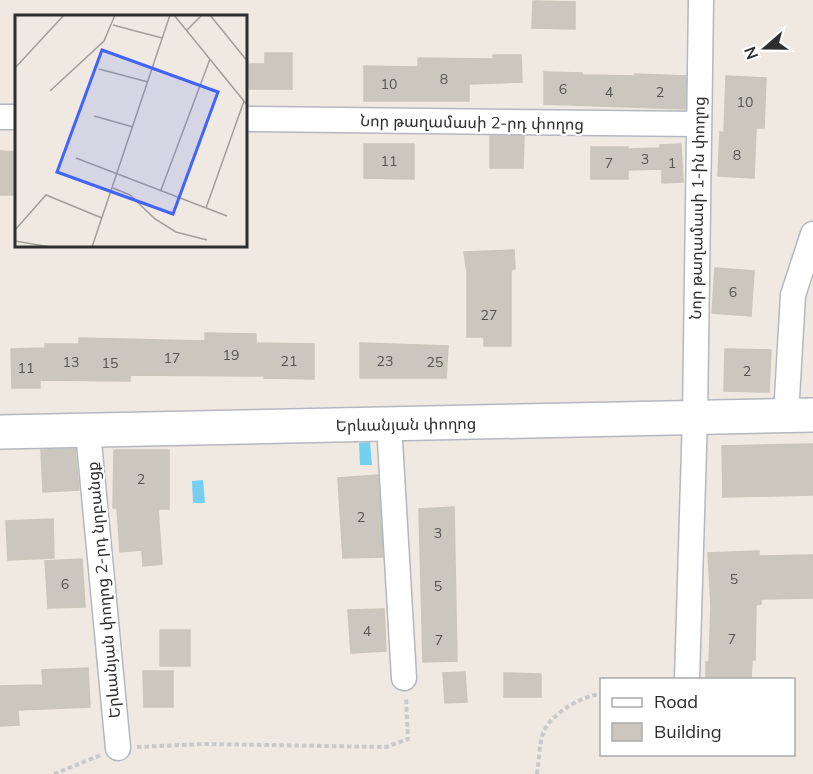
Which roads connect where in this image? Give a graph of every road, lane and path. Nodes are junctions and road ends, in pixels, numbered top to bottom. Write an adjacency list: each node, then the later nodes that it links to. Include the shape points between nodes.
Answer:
1 (701, 0): 3 (street, Նոր թաղամասի 1-ին փողոց)
2 (248, 119): 3 (street, Նոր թաղամասի 2-րդ փողոց)
3 (698, 124): 6 (street, Նոր թաղամասի 1-ին փողոց)
4 (813, 234): 5 (street, via 793,295)
5 (800, 415): 6 (main road, Երևանյան փողոց)
6 (695, 416): 7 (main road, Երևանյան փողոց); 11 (street, Նոր թաղամասի 1-ին փողոց)
7 (389, 424): 9 (main road, Երևանյան փողոց); 10 (street)
8 (0, 432): 9 (main road, Երևանյան փողոց)
9 (88, 432): 13 (street, Երևանյան փողոց 2-րդ նրբանցք)
10 (404, 678): 13 (path, via 408,739 386,747 204,744)
11 (687, 678)
12 (600, 694): 15 (path, via 590,695 559,712 544,731)
13 (118, 748): 14 (path)
14 (54, 774)
15 (537, 774)

